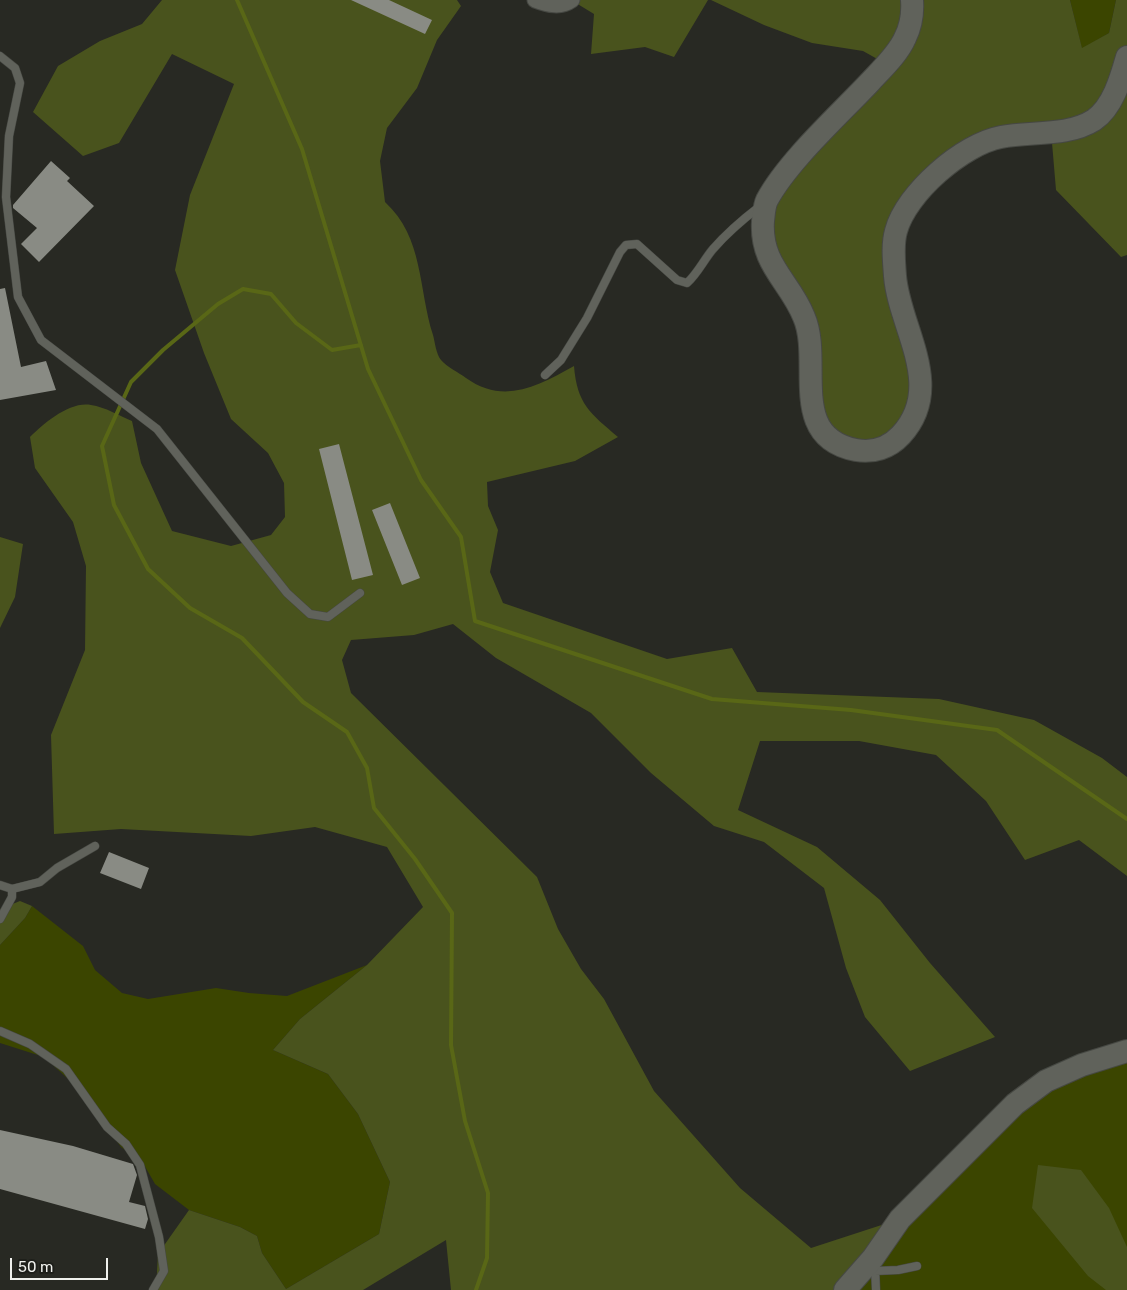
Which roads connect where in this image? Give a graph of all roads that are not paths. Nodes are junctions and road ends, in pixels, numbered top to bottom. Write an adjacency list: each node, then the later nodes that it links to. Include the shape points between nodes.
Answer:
1 (535, 0): 2 (street, via 565,5)
2 (572, 0)
3 (912, 0): 6 (street, via 911,22 904,40 885,66 795,162)
4 (0, 56): 7 (lane, via 16,68 20,83 9,136)
5 (1127, 57): 6 (street, via 1109,104 1096,118 1079,128 998,137 968,150 948,164 908,207 896,230 893,255 896,285 918,354 919,399 906,430 883,448 866,452 850,449 825,434 816,420 809,395 811,338 798,302 767,256 763,224)
6 (765, 202): 8 (lane, via 735,226 712,251 698,274 687,283 677,280 637,244 626,245 561,360)
7 (4, 217): 9 (lane, via 18,297 41,340 157,429 287,594 310,614 328,617)
8 (545, 375)
9 (360, 594)
10 (95, 846): 12 (lane, via 40,882)
11 (0, 885): 12 (lane)
12 (12, 889): 13 (lane, via 12,897)
13 (0, 919)
14 (0, 1031): 18 (lane, via 30,1044 66,1069 107,1127 126,1144 140,1164 160,1238 164,1271)
15 (1127, 1051): 16 (street, via 1082,1065 1046,1081 1015,1104 900,1219)
16 (874, 1264): 17 (lane, via 898,1270); 19 (street); 20 (lane)
17 (917, 1266)
18 (153, 1290)
19 (845, 1290)
20 (876, 1290)

